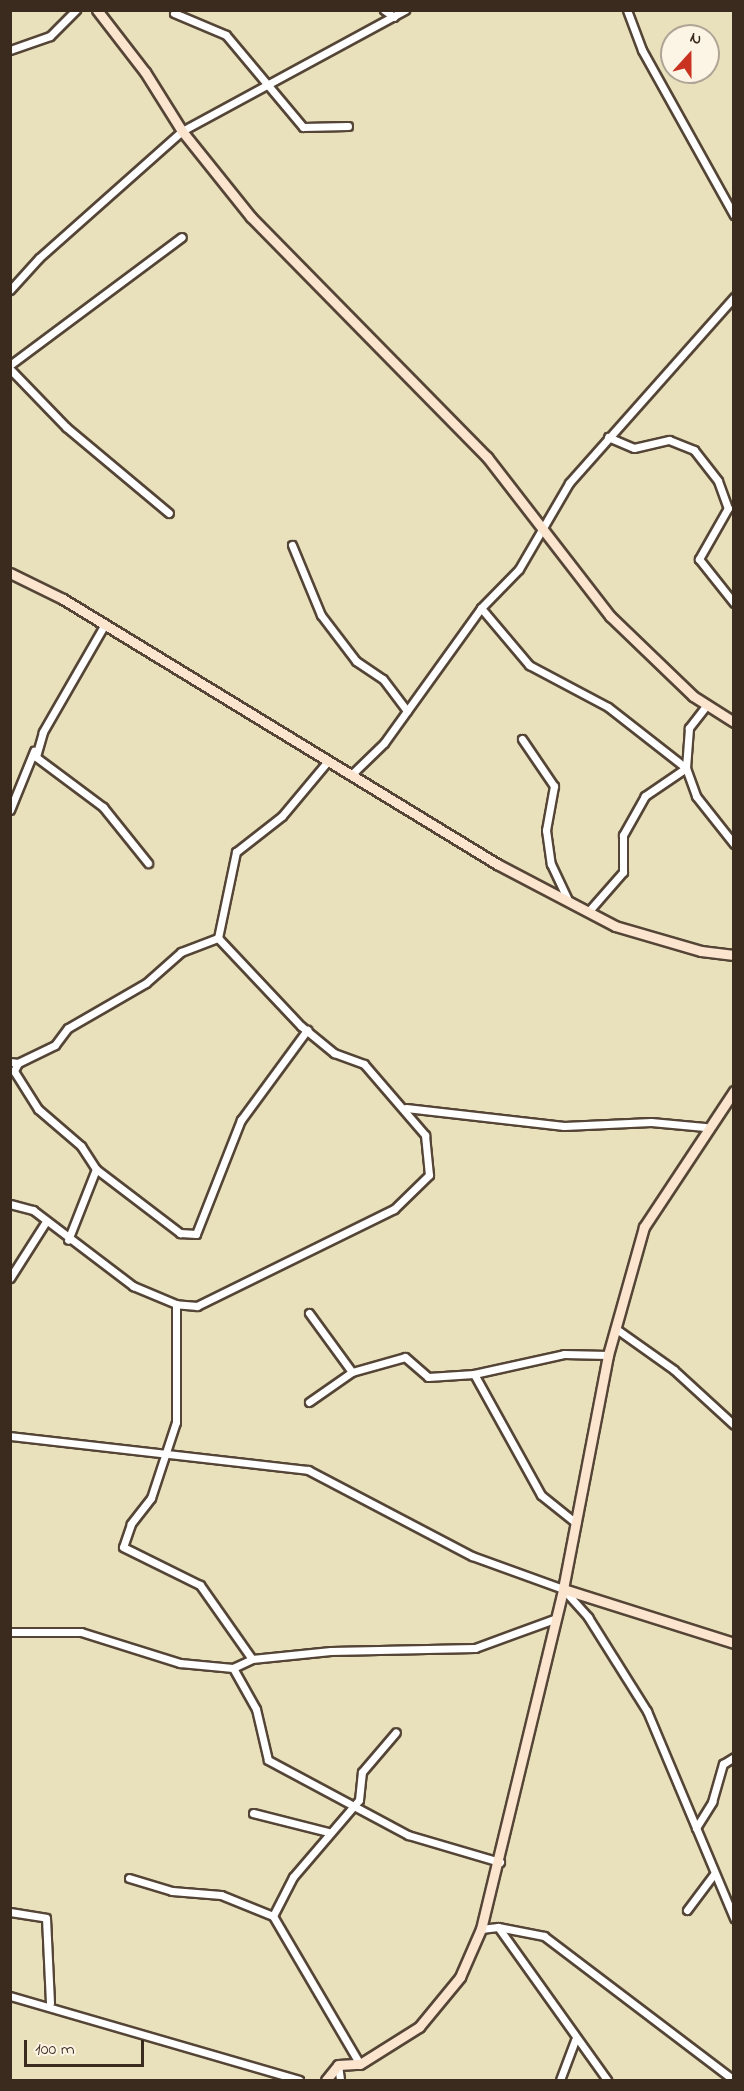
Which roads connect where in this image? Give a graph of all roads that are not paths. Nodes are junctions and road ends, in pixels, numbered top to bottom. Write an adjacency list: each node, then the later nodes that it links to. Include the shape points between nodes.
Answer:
1 (76, 10): 8 (street, via 50,36)
2 (97, 10): 11 (street, via 145,72)
3 (384, 10): 7 (street)
4 (405, 10): 7 (street)
5 (627, 10): 12 (street, via 642,50)
6 (174, 13): 9 (street, via 226,35)
7 (394, 17): 9 (street)
8 (10, 50)
9 (266, 81): 10 (street, via 306,129); 11 (street)
10 (348, 126)
11 (182, 131): 14 (street, via 39,258); 19 (street, via 251,217)
12 (734, 215)
13 (182, 237): 16 (street)
14 (10, 291)
15 (734, 297): 17 (street)
16 (10, 367): 18 (street, via 66,427)
17 (608, 437): 19 (street); 22 (street, via 634,448 669,440 694,450 718,481 728,508 699,559)
18 (169, 513)
19 (542, 522): 23 (street, via 519,569); 25 (street, via 610,616)
20 (292, 545): 26 (street, via 321,615 356,661 383,679)
21 (10, 573): 24 (street)
22 (734, 603)
23 (481, 608): 26 (street); 31 (street, via 530,665 608,708)
24 (105, 624): 29 (street); 30 (street)
25 (706, 706): 27 (street); 31 (street, via 689,728)
26 (407, 711): 32 (street)
27 (734, 722)
28 (522, 740): 36 (street, via 554,786 546,830 551,864)
29 (35, 749): 33 (street); 35 (street, via 36,757 67,783 84,789 103,807)
30 (328, 761): 32 (street); 38 (street, via 282,816 236,852)
31 (686, 768): 34 (street, via 696,796); 37 (street, via 645,796 624,835 623,872)
32 (351, 775): 36 (street)
33 (10, 810)
34 (734, 844)
35 (148, 862)
36 (569, 902): 37 (street)
37 (588, 912): 39 (street, via 650,938)
38 (218, 938): 40 (street); 41 (street, via 181,952 146,983 68,1028 55,1045)
39 (734, 955)
40 (307, 1030): 43 (street, via 340,1056 364,1064); 45 (street, via 241,1120 196,1234 180,1233)
41 (14, 1063): 45 (street, via 14,1071 38,1109 81,1146)
42 (734, 1091): 44 (street)
43 (406, 1108): 44 (street, via 564,1126 651,1122); 50 (street, via 429,1142 429,1175 417,1190 372,1224 197,1305)
44 (705, 1127): 52 (street, via 644,1227)
45 (96, 1169): 48 (street)
46 (10, 1204): 47 (street, via 33,1210)
47 (45, 1222): 48 (street); 49 (street)
48 (68, 1240): 50 (street, via 133,1286)
49 (10, 1278)
50 (176, 1304): 59 (street, via 177,1410)
51 (309, 1312): 54 (street)
52 (615, 1328): 53 (street); 57 (street, via 674,1370)
53 (608, 1354): 55 (street, via 564,1354); 60 (street)
54 (352, 1372): 55 (street, via 405,1357 428,1377); 56 (street)
55 (474, 1374): 60 (street, via 541,1495)
56 (309, 1402)
57 (734, 1425)
58 (10, 1436): 59 (street)
59 (164, 1454): 61 (street, via 308,1470 472,1556); 65 (street, via 151,1498 131,1524 123,1547 200,1585)
60 (576, 1523): 61 (street)
61 (563, 1589): 62 (street); 64 (street); 71 (street, via 588,1617 647,1711)
62 (557, 1618): 65 (street, via 475,1648 331,1651); 73 (street)
63 (10, 1632): 66 (street, via 81,1632 180,1664)
64 (734, 1643)
65 (252, 1659): 66 (street)
66 (233, 1668): 69 (street, via 256,1709 268,1760)
67 (396, 1732): 69 (street, via 362,1772)
68 (734, 1757): 71 (street, via 723,1764 712,1802)
69 (353, 1809): 72 (street); 73 (street, via 438,1847)
70 (253, 1813): 72 (street)
71 (696, 1828): 74 (street)
72 (328, 1832): 78 (street, via 293,1877)
73 (500, 1862): 81 (street)
74 (714, 1874): 76 (street); 79 (street)
75 (129, 1878): 78 (street, via 172,1891 221,1895)
76 (687, 1910)
77 (10, 1912): 83 (street, via 46,1918)
78 (273, 1916): 85 (street)
79 (734, 1918)
80 (498, 1927): 81 (street); 84 (street); 92 (street, via 544,1936)
81 (481, 1929): 85 (street, via 460,1977 418,2027)
82 (10, 1996): 83 (street)
83 (50, 2003): 87 (street)
84 (575, 2040): 90 (street); 91 (street)
85 (360, 2064): 86 (street)
86 (338, 2065): 88 (street); 89 (street)
87 (298, 2080)
88 (326, 2080)
89 (340, 2080)
90 (560, 2080)
91 (607, 2080)
92 (734, 2080)

